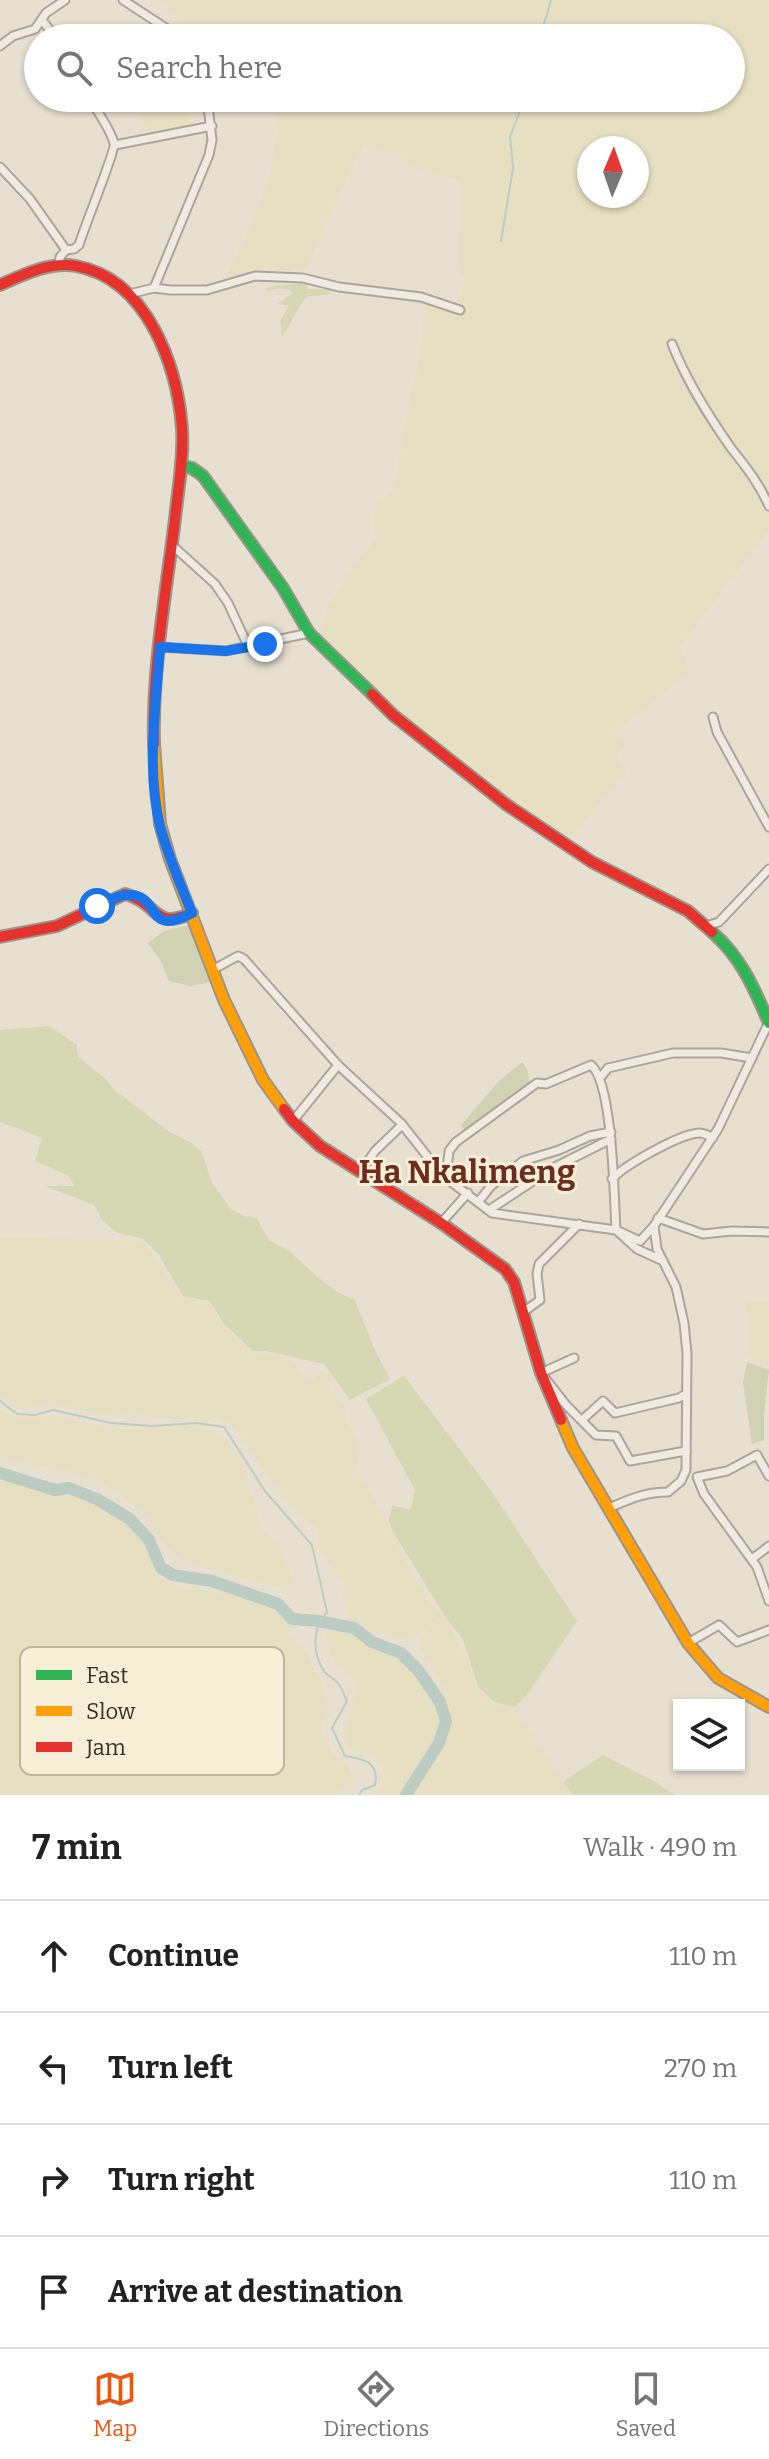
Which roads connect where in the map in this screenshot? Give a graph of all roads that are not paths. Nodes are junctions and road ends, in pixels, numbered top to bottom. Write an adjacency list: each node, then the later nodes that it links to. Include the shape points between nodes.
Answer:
1 (65, 0): 3 (street)
2 (123, 0): 6 (street)
3 (42, 20): 4 (street); 5 (street)
4 (39, 24)
5 (45, 24)
6 (160, 24)
7 (24, 32): 8 (street)
8 (0, 46)
9 (97, 112): 12 (street)
10 (210, 112): 11 (street)
11 (212, 126): 12 (street); 17 (street, via 209,155)
12 (115, 145): 14 (street, via 79,245)
13 (0, 167): 14 (street)
14 (66, 250): 15 (street)
15 (59, 266): 16 (main road); 18 (main road, via 93,271)
16 (0, 285)
17 (154, 288): 18 (street); 19 (street, via 207,290 255,276 303,278 421,297)
18 (129, 294): 21 (main road, via 152,324 173,377 182,428)
19 (460, 310)
20 (672, 344): 22 (street, via 688,383)
21 (181, 466): 23 (main road); 24 (main road, via 203,476)
22 (769, 506)
23 (173, 546): 25 (street, via 215,584); 26 (main road)
24 (309, 633): 25 (street); 31 (main road, via 393,715 496,796 592,862 670,900)
25 (248, 646): 26 (street, via 226,651)
26 (160, 647): 30 (main road, via 156,794 170,859)
27 (713, 717): 28 (street)
28 (769, 827)
29 (769, 869): 31 (street, via 719,922)
30 (192, 913): 32 (main road, via 164,921 146,901 125,894 57,926); 33 (main road)
31 (706, 926): 34 (main road, via 737,957)
32 (0, 937)
33 (214, 969): 36 (street, via 238,956 244,959); 38 (main road, via 263,1080)
34 (769, 1023): 35 (street)
35 (752, 1058): 37 (street, via 673,1053 608,1068); 41 (street)
36 (338, 1065): 38 (street); 39 (street)
37 (600, 1078): 40 (street); 44 (street, via 591,1065 537,1083 456,1142 447,1169)
38 (293, 1121): 42 (main road)
39 (402, 1125): 42 (street); 44 (street, via 442,1175)
40 (611, 1135): 43 (street); 45 (street, via 590,1136 523,1161); 46 (street)
41 (713, 1137): 43 (street, via 700,1133 671,1143); 47 (street)
42 (360, 1173): 48 (main road)
43 (612, 1179): 50 (street)
44 (466, 1192): 45 (street); 48 (street)
45 (479, 1201): 46 (street)
46 (489, 1210): 49 (street)
47 (656, 1222): 50 (street, via 640,1241); 51 (street, via 703,1234); 52 (street)
48 (441, 1223): 53 (main road, via 505,1269)
49 (579, 1224): 50 (street); 53 (street, via 539,1264 540,1300)
50 (616, 1230): 52 (street, via 637,1249)
51 (769, 1232)
52 (661, 1260): 56 (street, via 676,1287 684,1323)
53 (522, 1313): 55 (main road)
54 (574, 1358): 55 (street)
55 (541, 1373): 57 (street); 60 (main road, via 573,1448)
56 (686, 1394): 57 (street, via 615,1413 603,1401); 58 (street)
57 (582, 1420): 58 (street, via 596,1435 616,1436 630,1461)
58 (686, 1451): 60 (street, via 686,1470 668,1492 638,1495)
59 (769, 1476): 62 (street, via 757,1455 727,1471 697,1477)
60 (609, 1508): 65 (main road)
61 (769, 1546): 62 (street)
62 (752, 1559): 63 (street)
63 (769, 1601)
64 (769, 1630): 65 (street, via 737,1642 719,1625)
65 (688, 1643): 66 (main road, via 718,1678)
66 (769, 1707)

